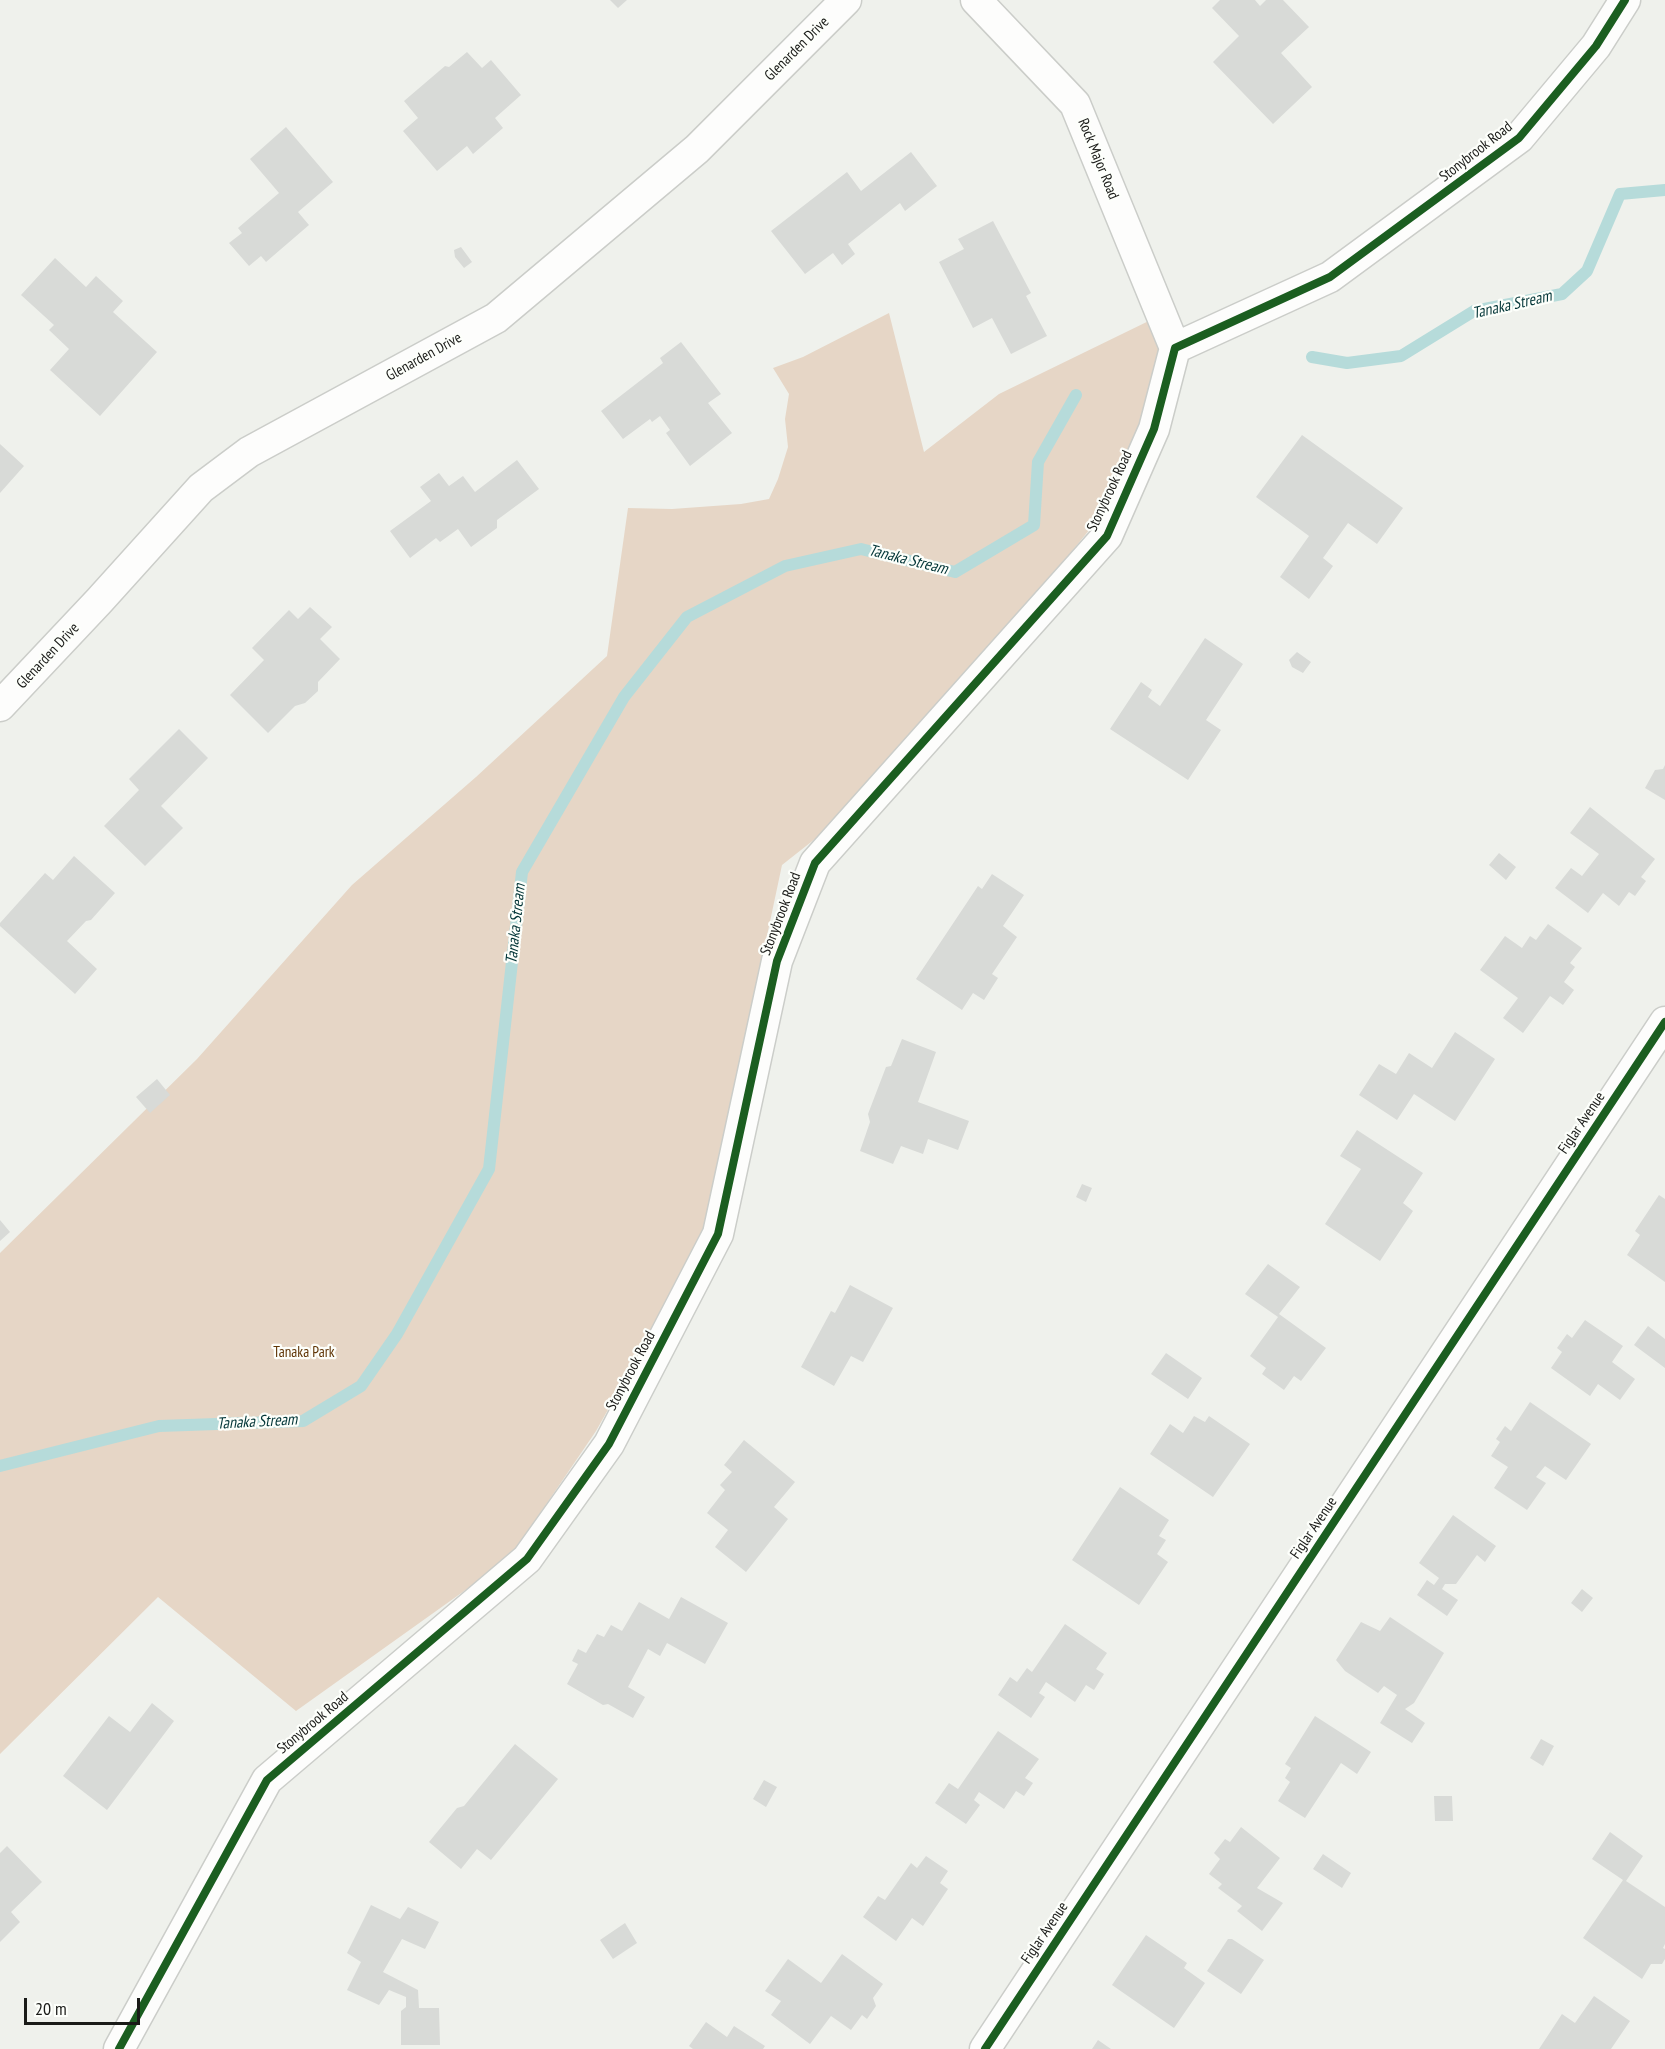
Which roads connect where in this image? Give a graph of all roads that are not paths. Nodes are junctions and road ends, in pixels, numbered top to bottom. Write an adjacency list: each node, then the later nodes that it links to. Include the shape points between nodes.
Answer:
1 (846, 0): 5 (street, Glenarden Drive, via 697,149 496,318 249,452 201,488)
2 (976, 0): 4 (street, Rock Major Road, via 1075,104)
3 (1625, 0): 4 (street, Stonybrook Road, via 1596,46 1519,138 1330,277)
4 (1175, 348): 7 (street, Stonybrook Road, via 1154,429 1107,536 815,863 777,962 718,1234 609,1444 527,1559 267,1780)
5 (0, 706)
6 (1665, 1022): 8 (street, Figlar Avenue)
7 (119, 2049)
8 (985, 2049)

